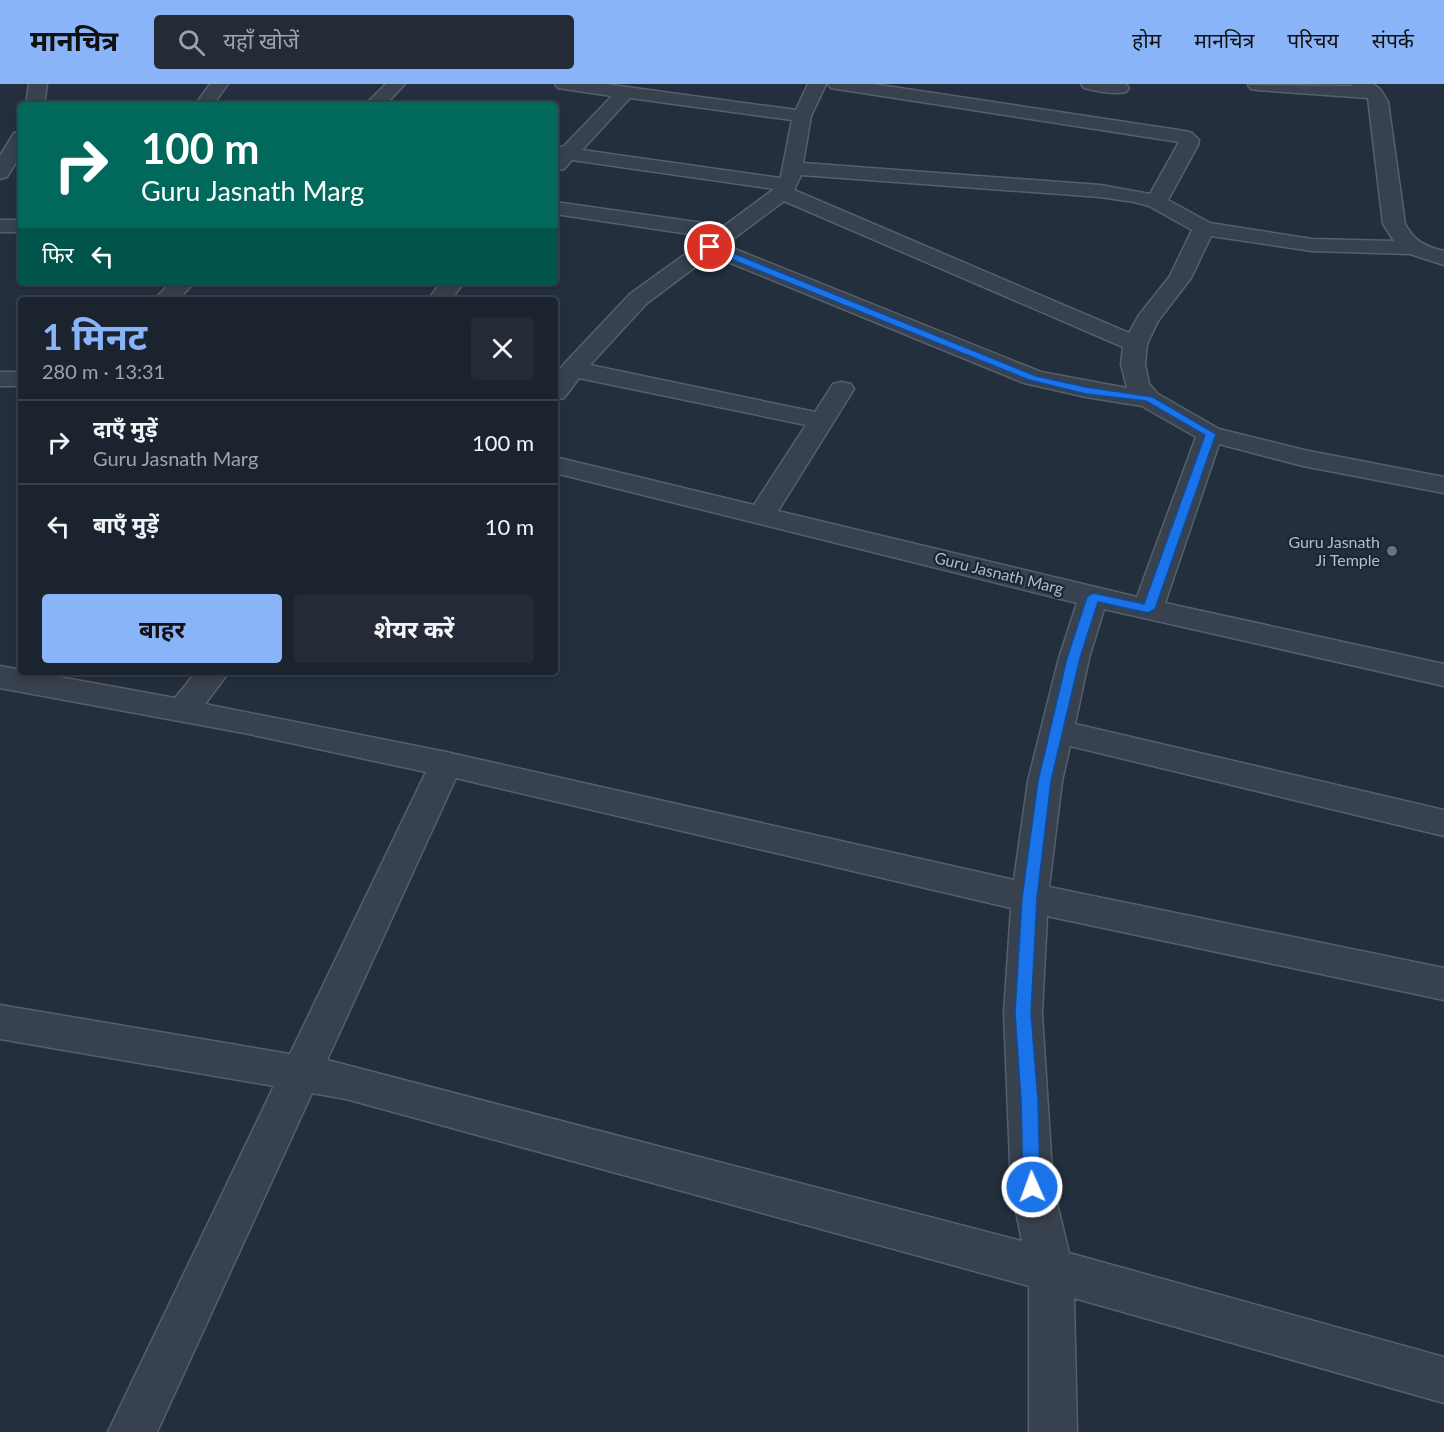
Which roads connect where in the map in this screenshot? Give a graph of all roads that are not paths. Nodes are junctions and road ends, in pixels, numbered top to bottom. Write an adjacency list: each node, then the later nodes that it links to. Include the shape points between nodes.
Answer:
1 (38, 84): 14 (street)
2 (219, 84): 15 (street)
3 (396, 84): 16 (street)
4 (564, 84): 12 (street)
5 (694, 84): 13 (street)
6 (817, 84): 17 (street)
7 (837, 84): 22 (street, via 1185,137 1188,145)
8 (1090, 84): 10 (street)
9 (1257, 85): 11 (street)
10 (1119, 88)
11 (1367, 88): 28 (street, via 1379,102 1394,224)
12 (626, 92): 13 (street); 19 (street)
13 (676, 99): 17 (street)
14 (35, 102)
15 (206, 102)
16 (377, 102)
17 (802, 116): 21 (street)
18 (14, 148): 20 (street)
19 (559, 158): 21 (street)
20 (0, 172)
21 (787, 182): 22 (street, via 1100,191); 27 (street); 34 (street)
22 (1156, 202): 26 (street)
23 (558, 209): 27 (street)
24 (0, 226): 25 (street)
25 (18, 226)
26 (1203, 228): 28 (street, via 1312,245); 34 (street, via 1180,278 1147,320)
27 (718, 240): 35 (street, via 638,299); 40 (street, via 1032,378)
28 (1411, 248): 29 (street)
29 (1444, 258)
30 (181, 285): 32 (street)
31 (451, 285): 33 (street)
32 (168, 297)
33 (441, 297)
34 (1135, 344): 40 (street, via 1137,385)
35 (573, 369): 39 (street); 41 (street)
36 (0, 379): 37 (street)
37 (18, 379)
38 (842, 388): 41 (street)
39 (558, 389)
40 (1149, 399): 42 (street)
41 (822, 421): 45 (street)
42 (1210, 434): 44 (street, via 1303,458); 47 (street)
43 (558, 466): 45 (street, Guru Jasnath Marg)
44 (1444, 485)
45 (762, 515): 46 (street, Guru Jasnath Marg)
46 (1093, 597): 47 (street, Guru Jasnath Marg); 52 (street)
47 (1148, 609): 49 (street, Guru Jasnath Marg)
48 (211, 675): 51 (street)
49 (1444, 675)
50 (0, 677): 51 (street)
51 (183, 710): 53 (street)
52 (1056, 731): 54 (street); 55 (street, via 1044,781)
53 (446, 764): 55 (street); 58 (street)
54 (1444, 823)
55 (1030, 898): 56 (street); 59 (street, via 1023,1013 1032,1187)
56 (1444, 984)
57 (0, 1022): 58 (street)
58 (300, 1073): 59 (street, via 436,1104); 61 (street)
59 (1051, 1270): 60 (street); 62 (street)
60 (1444, 1380)
61 (132, 1432)
62 (1053, 1432)

